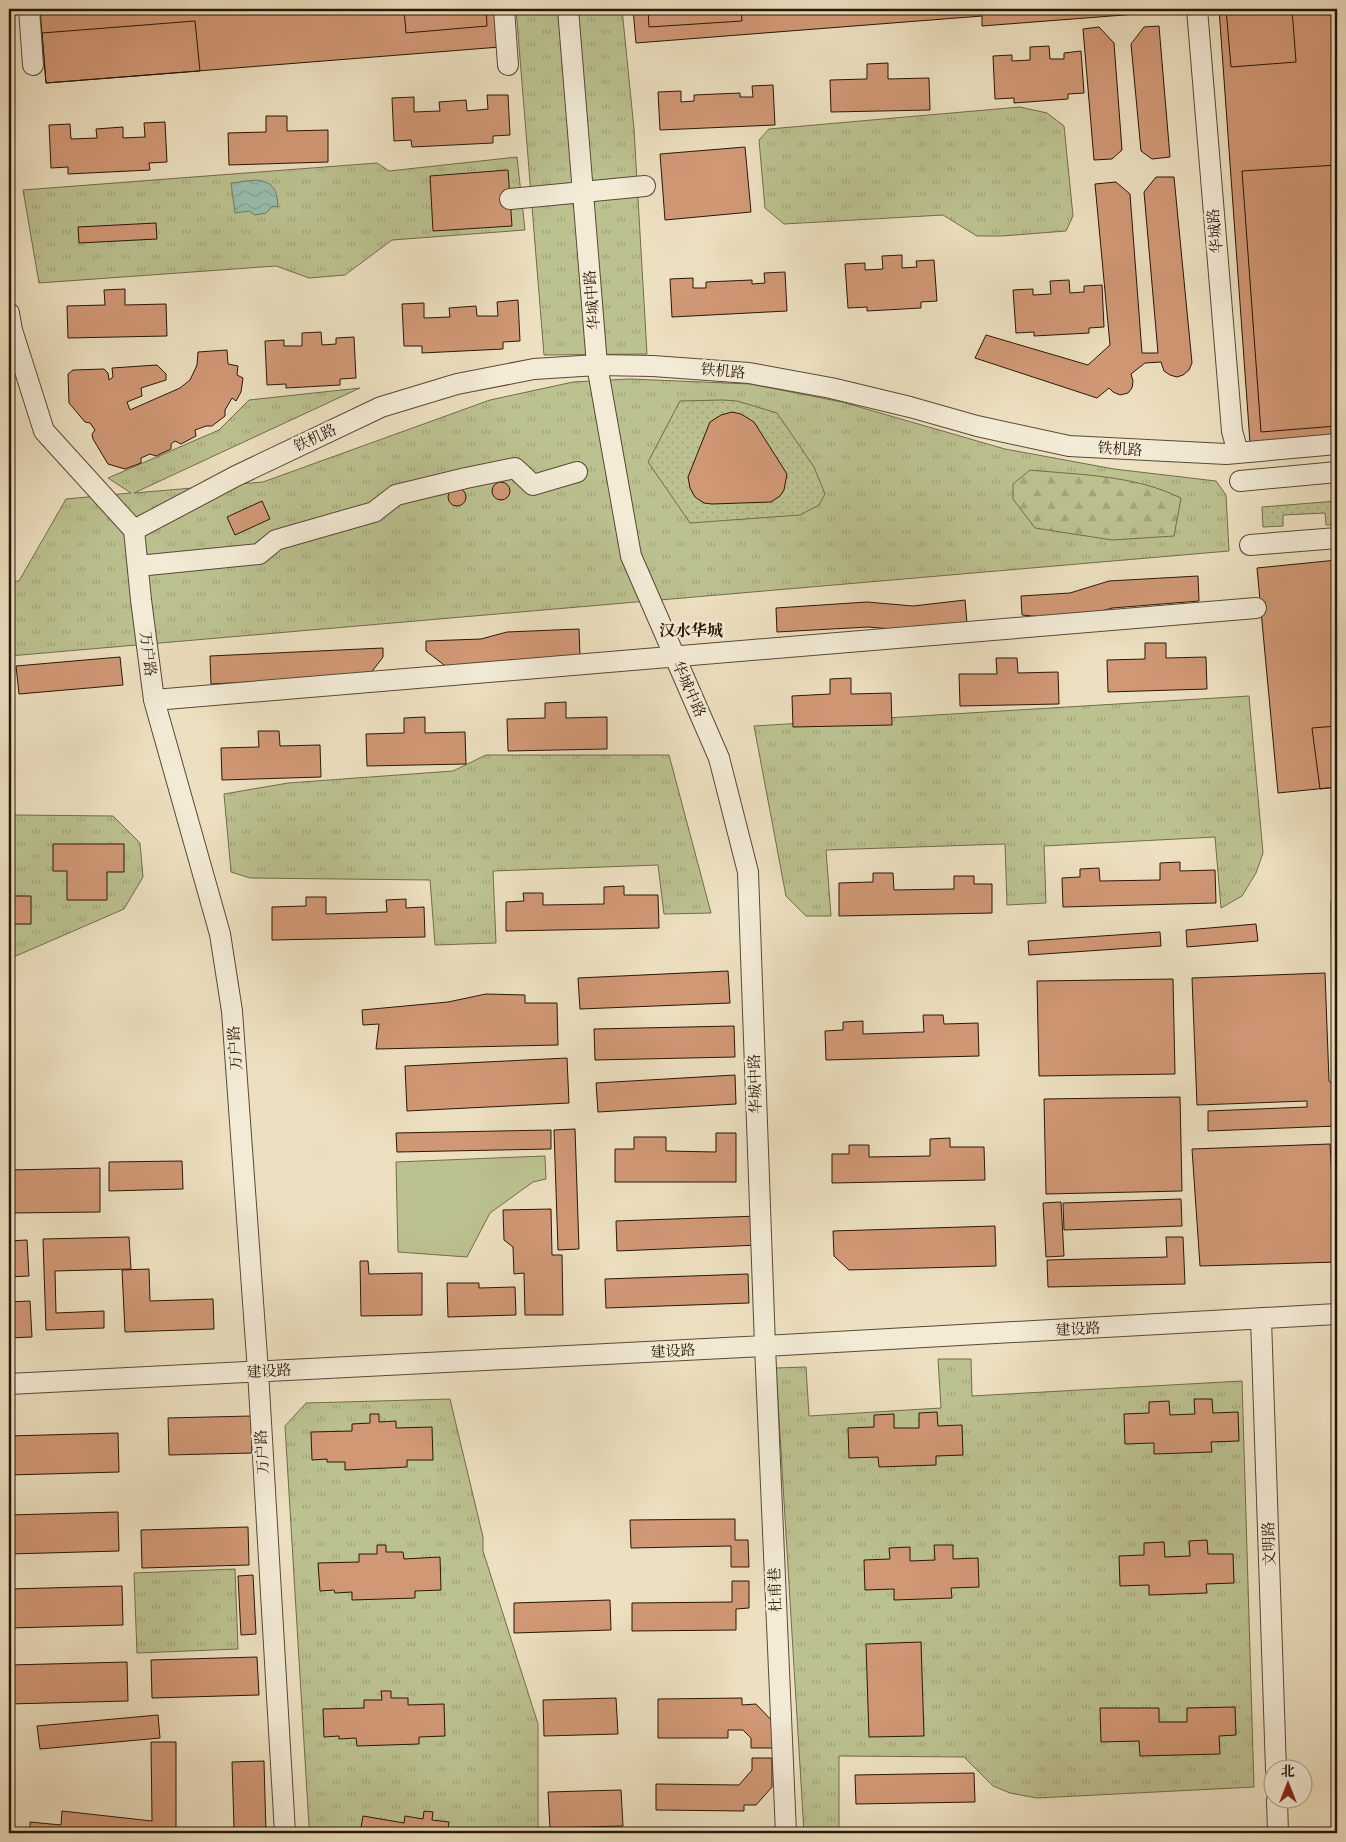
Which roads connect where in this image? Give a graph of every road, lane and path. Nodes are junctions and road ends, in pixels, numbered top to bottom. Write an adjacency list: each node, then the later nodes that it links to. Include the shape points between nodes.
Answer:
1 (30, 9): 5 (street)
2 (504, 9): 6 (street)
3 (568, 9): 8 (street, 华城中路)
4 (1197, 9): 13 (street, 华城路, via 1214,149 1232,431)
5 (33, 65)
6 (508, 65)
7 (645, 186): 8 (street)
8 (583, 192): 9 (street); 11 (street, 华城中路)
9 (510, 199)
10 (9, 313): 17 (street, via 44,431)
11 (597, 365): 13 (street, 铁机路, via 749,373 831,388 1069,446); 17 (street, 铁机路, via 524,371 457,384 381,407 236,476); 22 (street, 华城中路, via 631,556)
12 (1337, 444): 13 (street, 铁机路)
13 (1238, 453)
14 (577, 472): 20 (street, via 533,485 515,468 466,478 396,495 374,512 276,540 259,554)
15 (1337, 472): 16 (street)
16 (1240, 481)
17 (134, 530): 20 (street, 万户路)
18 (1337, 538): 19 (street)
19 (1250, 545)
20 (138, 566): 23 (street, 万户路)
21 (1256, 608): 22 (street)
22 (675, 657): 23 (street); 26 (street, 华城中路, via 719,758 748,872)
23 (154, 700): 27 (street, 万户路, via 220,934 232,1011)
24 (1337, 1314): 25 (street, 建设路)
25 (1261, 1319): 26 (street, 建设路); 29 (street, 文明路)
26 (765, 1346): 27 (street, 建设路); 32 (street, 杜甫巷)
27 (258, 1371): 28 (street, 建设路); 31 (street, 万户路)
28 (9, 1384)
29 (1276, 1760)
30 (1277, 1810): 33 (street)
31 (285, 1833)
32 (786, 1833)
33 (1278, 1833)

